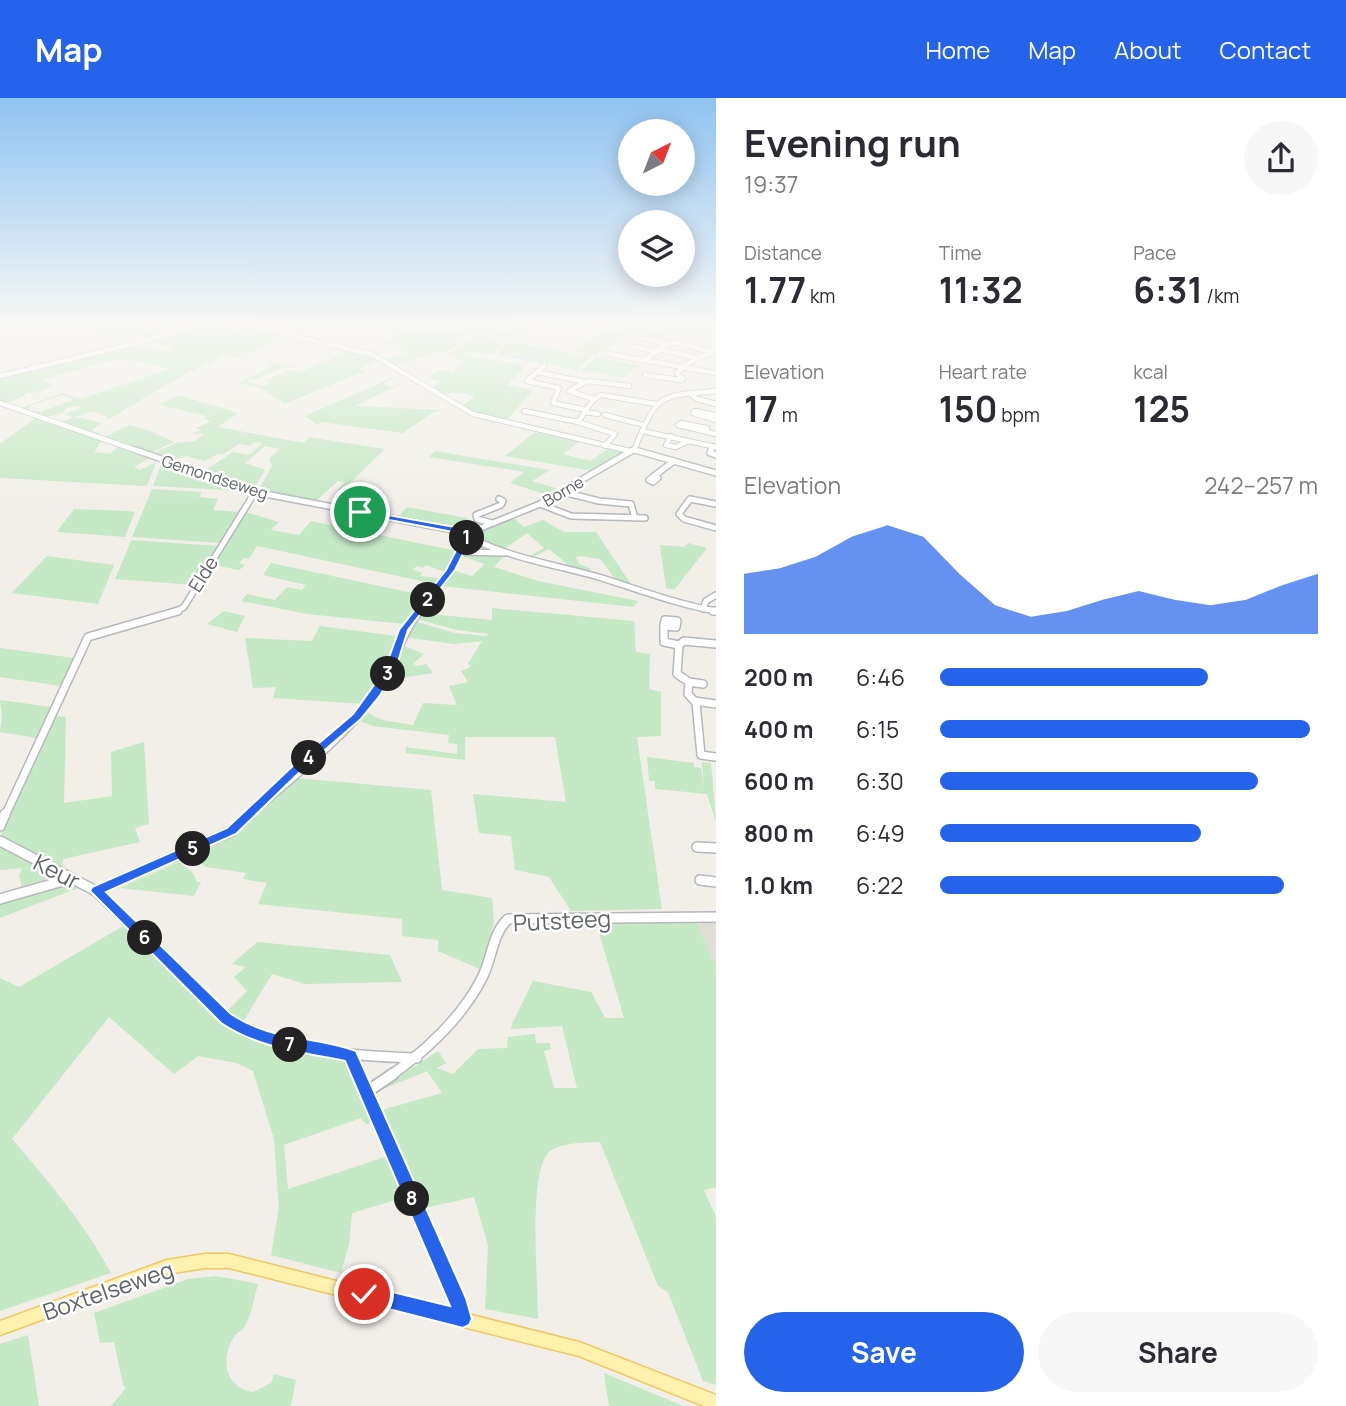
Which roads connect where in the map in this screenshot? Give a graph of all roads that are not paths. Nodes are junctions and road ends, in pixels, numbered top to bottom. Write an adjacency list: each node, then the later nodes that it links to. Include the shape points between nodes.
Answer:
1 (427, 387): 29 (street, via 473,414)
2 (555, 387): 5 (street)
3 (577, 387): 7 (street)
4 (628, 387): 9 (street)
5 (559, 391): 7 (street); 18 (street, via 555,404)
6 (714, 391): 8 (street)
7 (570, 392): 10 (street)
8 (689, 393): 13 (street); 14 (street)
9 (621, 397): 10 (street); 11 (street)
10 (594, 399): 18 (street)
11 (638, 401): 13 (street); 15 (street)
12 (0, 402): 36 (street, Gemondseweg)
13 (656, 404): 24 (street)
14 (716, 404)
15 (632, 405)
16 (543, 407): 19 (street)
17 (524, 411): 19 (street)
18 (586, 411): 20 (street); 23 (street)
19 (535, 414): 23 (street)
20 (598, 414)
21 (605, 415): 24 (street)
22 (716, 419): 25 (street)
23 (578, 422): 29 (street, via 615,434)
24 (643, 428): 27 (street); 31 (street)
25 (705, 430): 25 (street, via 678,425 681,423); 26 (street); 28 (street)
26 (716, 434)
27 (671, 436): 28 (street); 28 (street, via 666,444 676,447)
28 (691, 441): 30 (street)
29 (605, 446): 31 (street)
30 (714, 447): 32 (street, via 710,453)
31 (632, 450): 33 (street); 37 (street, Borne)
32 (716, 455)
33 (674, 461): 34 (street); 35 (street)
34 (716, 473)
35 (654, 477)
36 (255, 492): 47 (street, Gemondseweg); 62 (street, Elde, via 184,607 88,637)
37 (563, 492): 40 (street, Borne); 41 (street, via 631,504)
38 (499, 499): 43 (street, via 501,505 476,515)
39 (716, 504): 44 (street, via 690,499 680,516)
40 (540, 505): 41 (street, via 571,516); 43 (street, Borne)
41 (635, 517): 42 (street)
42 (645, 518)
43 (492, 523): 47 (street, Borne)
44 (701, 524): 45 (street); 46 (street)
45 (716, 528)
46 (694, 534)
47 (467, 535): 48 (street); 49 (street, Gemondseweg)
48 (460, 552): 49 (street); 69 (street, via 404,630 389,671 357,717 232,831)
49 (511, 553): 51 (street, Gemondseweg)
50 (716, 595): 51 (street)
51 (703, 609): 52 (street, Gemondseweg)
52 (716, 611)
53 (664, 626): 55 (street, via 664,642)
54 (716, 643): 55 (street, via 684,641)
55 (679, 645): 56 (street, via 677,674)
56 (689, 682): 57 (street); 58 (street, via 688,694)
57 (703, 684)
58 (695, 701): 59 (street); 60 (street, via 701,755)
59 (716, 704)
60 (715, 757): 61 (street)
61 (716, 768)
62 (0, 826)
63 (0, 841): 66 (street, Keur)
64 (697, 847): 65 (street)
65 (716, 848)
66 (70, 879): 69 (street, Keur); 70 (street)
67 (700, 880): 68 (street)
68 (716, 882)
69 (96, 891): 72 (street, Keur, via 226,1018 244,1030)
70 (0, 899)
71 (716, 917): 73 (street, Putsteeg, via 508,919 499,927 489,964 467,1005)
72 (350, 1056): 73 (street, Keur); 74 (street)
73 (417, 1058): 74 (street, Putsteeg)
74 (365, 1093): 75 (street)
75 (463, 1319): 76 (main road, Boxtelseweg, via 229,1261 205,1261 167,1267); 77 (main road, Boxtelseweg, via 579,1349)
76 (0, 1328)
77 (716, 1403)

